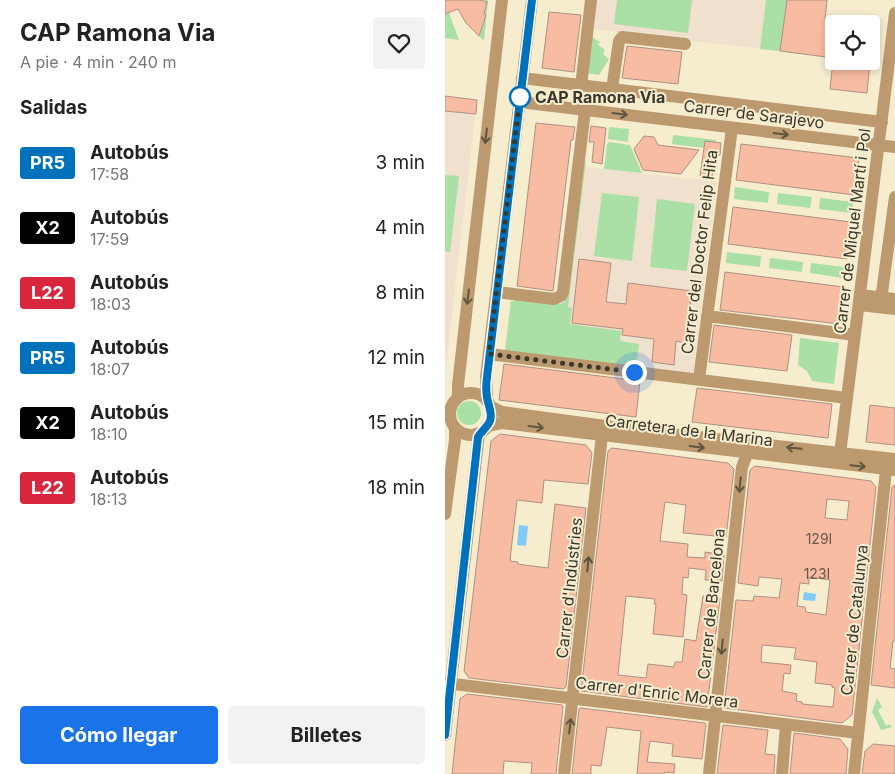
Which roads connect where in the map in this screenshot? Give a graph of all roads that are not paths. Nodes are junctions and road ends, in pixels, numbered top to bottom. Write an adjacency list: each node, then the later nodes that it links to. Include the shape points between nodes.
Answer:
1 (502, 0): 27 (street, one-way to 27, via 457,391)
2 (532, 0): 6 (street)
3 (591, 0): 7 (street)
4 (895, 13): 10 (street, Carrer de Miquel Martí i Pol)
5 (685, 44): 8 (street, via 622,37)
6 (522, 78): 7 (street, Carrer de Sarajevo); 9 (street)
7 (581, 86): 8 (street, Carrer de Sarajevo)
8 (612, 89): 12 (street, Carrer de Sarajevo)
9 (519, 102): 11 (street, Carrer de Sarajevo); 17 (street)
10 (889, 107): 12 (street, Carrer de Miquel Martí i Pol)
11 (585, 110): 13 (street, Carrer de Sarajevo, one-way to 13); 17 (street, via 563,292 554,299)
12 (882, 122): 14 (street, Carrer de Miquel Martí i Pol)
13 (732, 128): 14 (street, Carrer de Sarajevo, one-way to 14); 22 (street, Carrer del Doctor Felip Hita)
14 (879, 145): 15 (street, Carrer de Sarajevo); 19 (street, Carrer de Miquel Martí i Pol)
15 (895, 147)
16 (895, 197): 20 (street)
17 (497, 292): 24 (street)
18 (895, 299): 20 (street)
19 (860, 300): 20 (street); 23 (street, Carrer de Miquel Martí i Pol)
20 (881, 302): 21 (street)
21 (895, 309)
22 (707, 316): 23 (street); 25 (street, Carrer del Doctor Felip Hita)
23 (855, 335): 26 (street, Carrer de Miquel Martí i Pol)
24 (489, 354): 25 (street); 28 (street, via 486,387)
25 (703, 379): 26 (street)
26 (847, 398): 34 (street, Carrer de Miquel Martí i Pol)
27 (453, 400): 28 (street, via 469,393 483,397); 29 (street)
28 (489, 404): 30 (street, via 491,416); 32 (street, Carretera de la Marina, via 506,412)
29 (451, 422): 30 (street, via 464,433); 38 (street, via 455,440)
30 (483, 430): 31 (street, Carretera de la Marina, one-way to 31, via 502,423); 39 (street)
31 (602, 435): 33 (street, Carretera de la Marina, one-way to 33); 40 (street, Carrer d'Indústries, one-way to 31)
32 (759, 444): 33 (street); 34 (street, Carretera de la Marina, one-way to 32)
33 (747, 454): 37 (street, Carretera de la Marina, one-way to 37); 41 (street, Carrer de Barcelona, one-way to 41, via 742,468)
34 (840, 454): 35 (street, Carretera de la Marina)
35 (874, 457): 36 (street, Carretera de la Marina); 37 (street)
36 (895, 459)
37 (891, 470): 43 (street, Carrer de Catalunya)
38 (445, 514)
39 (448, 683): 40 (street, Carrer d'Enric Morera); 44 (street)
40 (573, 698): 41 (street, Carrer d'Enric Morera); 45 (street, Carrer d'Indústries, one-way to 40)
41 (715, 716): 42 (street, Carrer d'Enric Morera); 46 (street, Carrer de Barcelona)
42 (787, 725): 43 (street, Carrer d'Enric Morera); 47 (street)
43 (858, 733): 48 (street, Carrer de Catalunya)
44 (445, 735)
45 (564, 774)
46 (709, 774)
47 (782, 774)
48 (854, 774)

